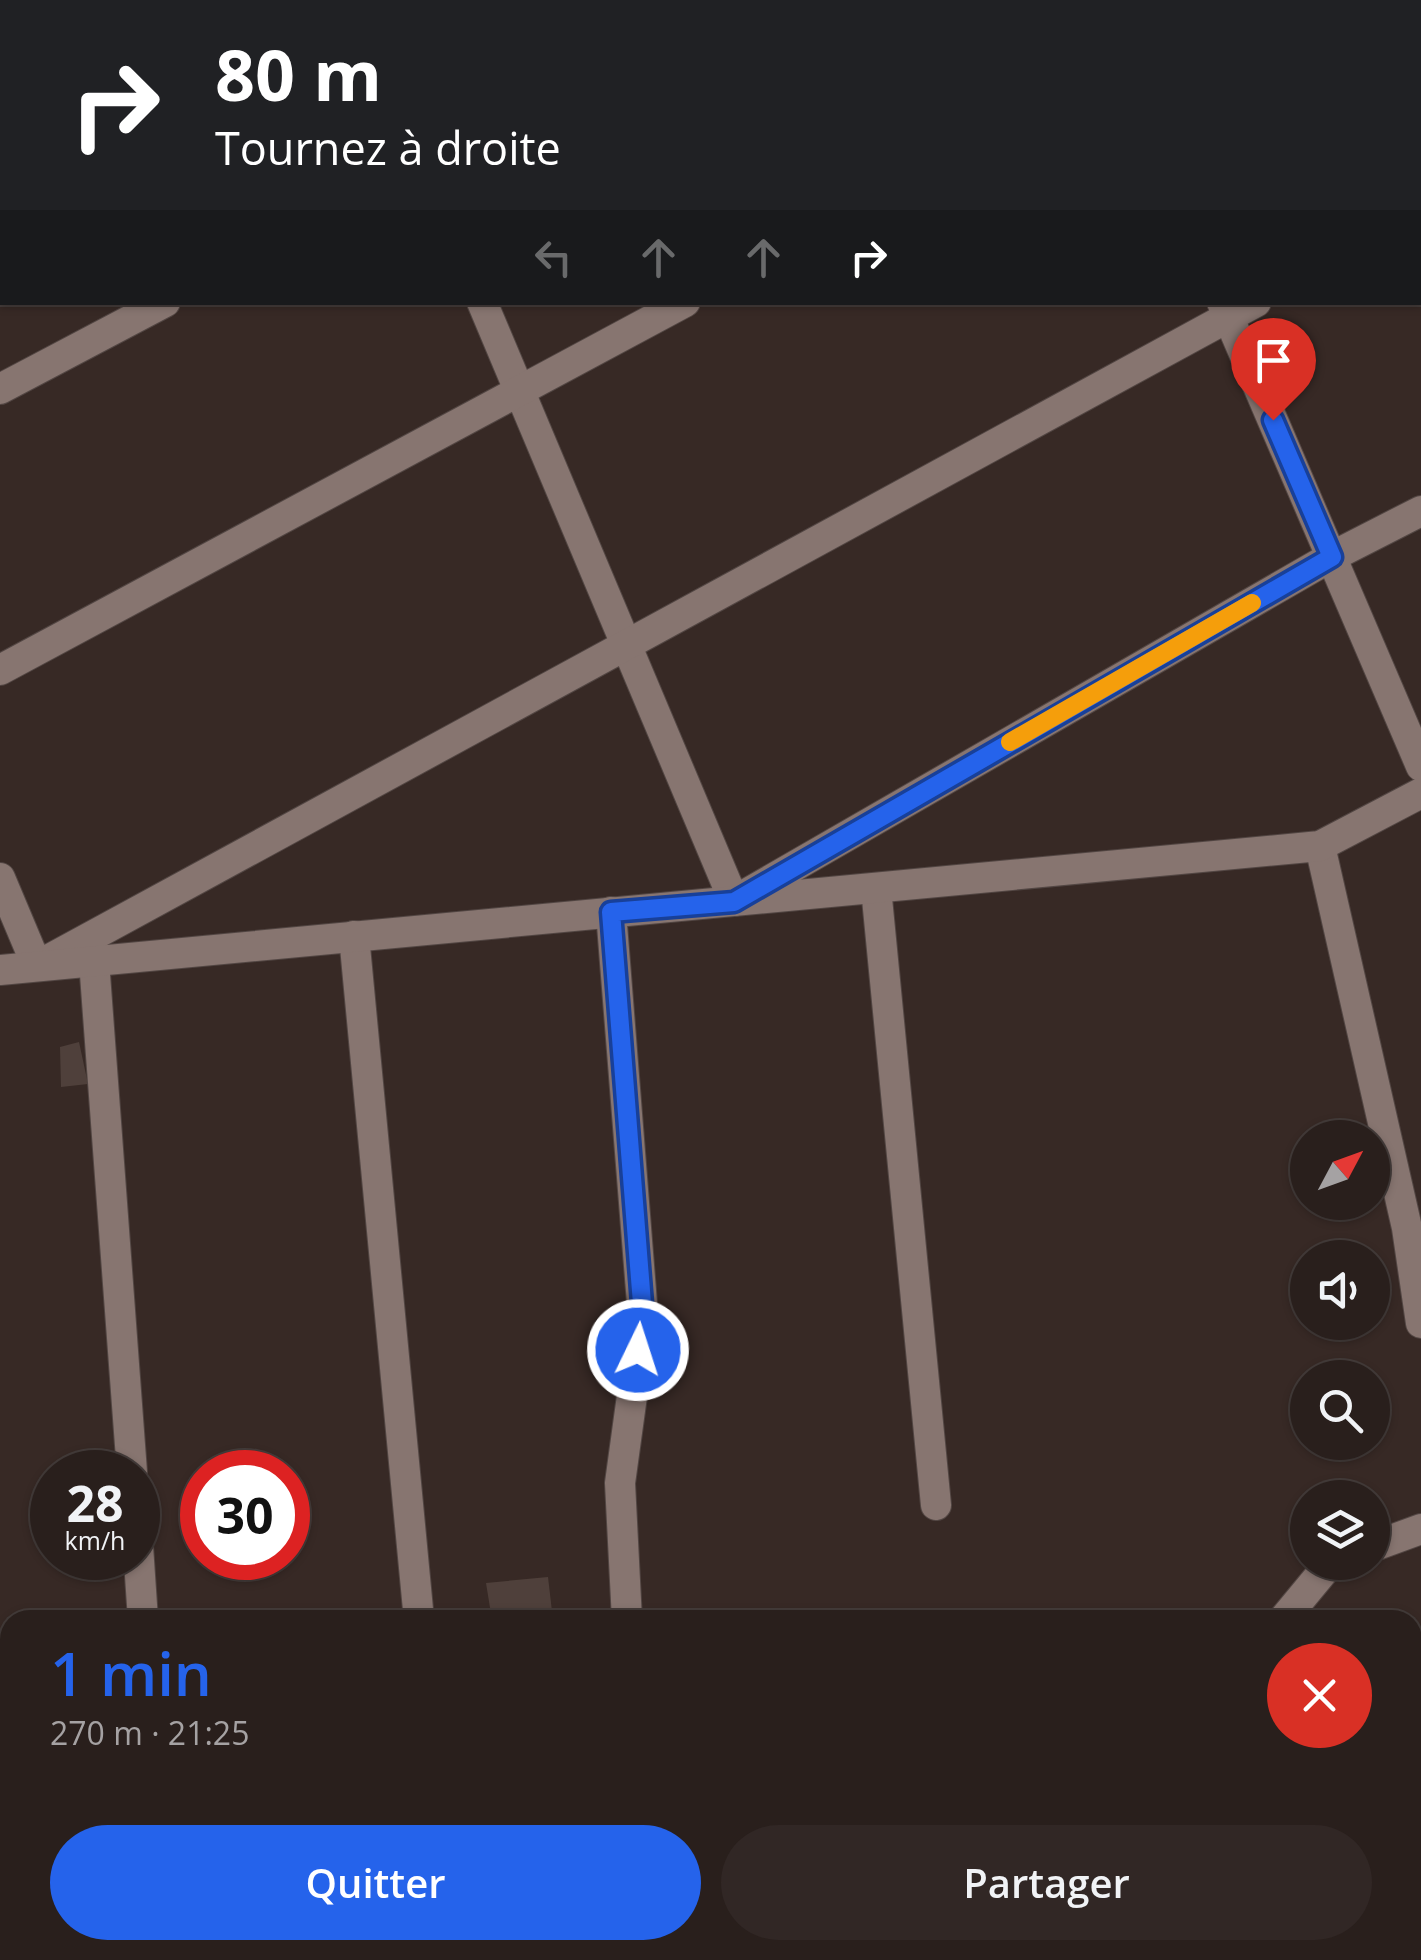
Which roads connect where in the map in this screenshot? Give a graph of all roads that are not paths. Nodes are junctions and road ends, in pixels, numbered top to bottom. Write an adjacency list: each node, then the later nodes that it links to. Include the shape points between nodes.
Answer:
1 (160, 305): 5 (street)
2 (483, 305): 6 (street)
3 (679, 305): 6 (street)
4 (1226, 310): 8 (street); 9 (street)
5 (0, 389)
6 (520, 391): 9 (street); 10 (street)
7 (1421, 511): 8 (street)
8 (1332, 557): 11 (street); 16 (street)
9 (626, 646): 16 (street); 20 (street)
10 (0, 670)
11 (1421, 766)
12 (1421, 793): 13 (street)
13 (1320, 846): 15 (street); 22 (street, via 1406,1228)
14 (0, 878): 20 (street)
15 (876, 888): 16 (street); 24 (street)
16 (734, 902): 17 (street)
17 (611, 912): 18 (street); 31 (street, via 643,1316 620,1483)
18 (354, 936): 19 (street); 30 (street)
19 (94, 961): 20 (street); 23 (street)
20 (37, 966): 21 (street)
21 (0, 970)
22 (1421, 1323)
23 (130, 1450)
24 (936, 1505)
25 (1421, 1530): 26 (street)
26 (1390, 1541)
27 (140, 1580): 29 (street)
28 (1315, 1580): 32 (street)
29 (142, 1610)
30 (418, 1610)
31 (626, 1610)
32 (1292, 1610)

